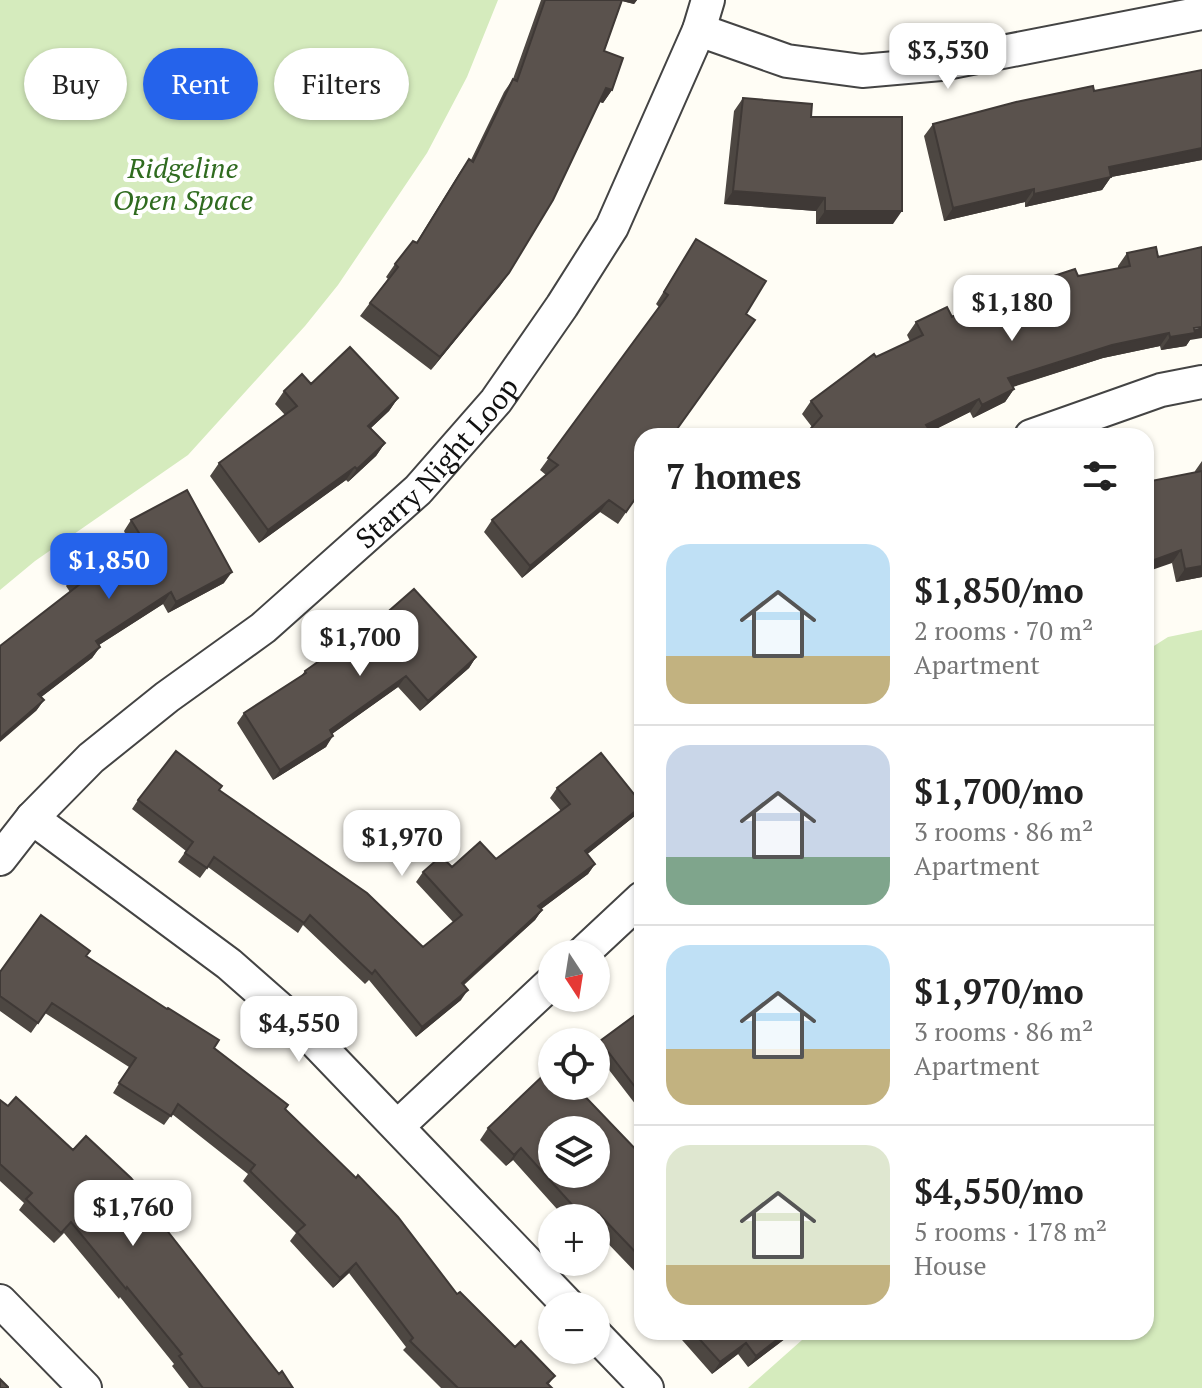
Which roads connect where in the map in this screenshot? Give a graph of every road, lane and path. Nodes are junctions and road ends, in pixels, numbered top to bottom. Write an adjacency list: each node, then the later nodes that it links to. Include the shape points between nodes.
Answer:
1 (1202, 13): 2 (street, via 941,64 862,71 787,61)
2 (704, 15): 5 (street, Starry Night Loop, via 612,227 496,401 418,490 350,554 263,628 91,758)
3 (1202, 382): 4 (street, via 1161,390)
4 (1054, 428)
5 (32, 818): 6 (street, Starry Night Loop); 10 (street, via 229,964 304,1030)
6 (0, 859)
7 (634, 905): 8 (street)
8 (597, 940)
9 (538, 995): 10 (street)
10 (398, 1126): 11 (street)
11 (556, 1292)
12 (0, 1301): 14 (street)
13 (610, 1350): 15 (street)
14 (85, 1388)
15 (647, 1388)

